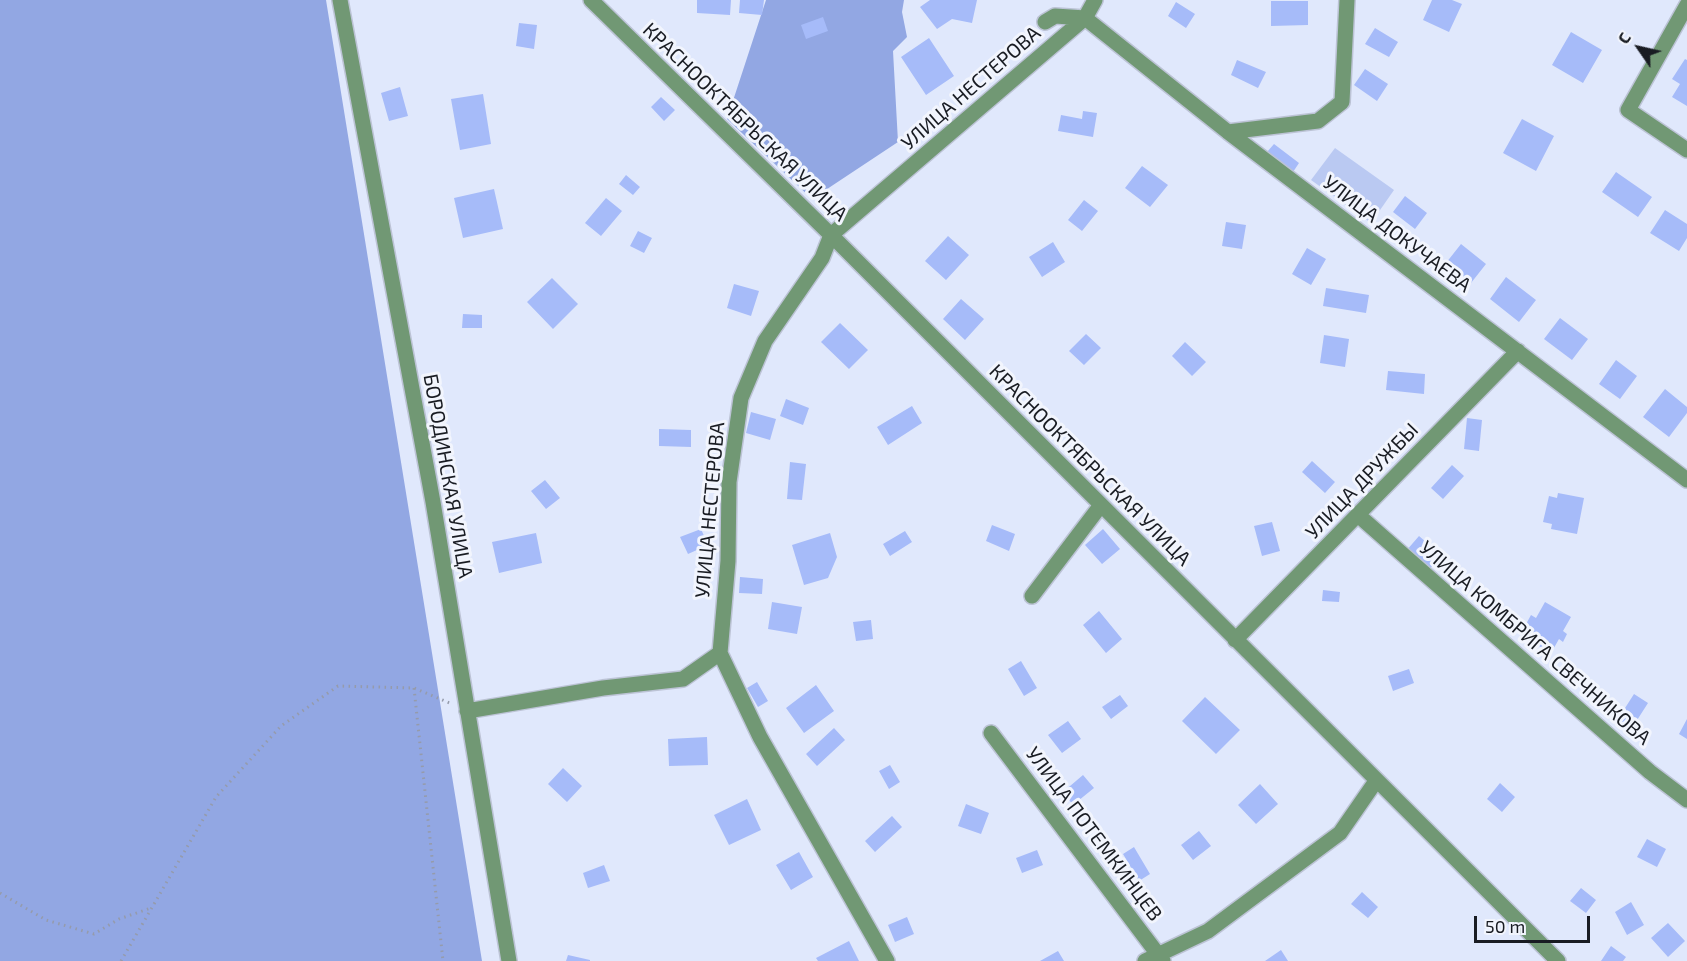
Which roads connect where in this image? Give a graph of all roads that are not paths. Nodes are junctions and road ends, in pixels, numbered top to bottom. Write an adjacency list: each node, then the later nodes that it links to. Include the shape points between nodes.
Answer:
1 (340, 0): 18 (street, БОРОДИНСКАЯ УЛИЦА, via 433,502)
2 (591, 0): 10 (street, КРАСНООКТЯБРЬСКАЯ УЛИЦА)
3 (1095, 0): 6 (street)
4 (1347, 0): 8 (street, via 1342,102 1318,121)
5 (1687, 5): 9 (street, via 1628,110)
6 (1085, 18): 7 (street, via 1055,16); 8 (street, УЛИЦА ДОКУЧАЕВА); 10 (street, УЛИЦА НЕСТЕРОВА)
7 (1045, 22)
8 (1228, 132): 11 (street, УЛИЦА ДОКУЧАЕВА)
9 (1687, 150)
10 (831, 235): 13 (street, КРАСНООКТЯБРЬСКАЯ УЛИЦА); 17 (street, УЛИЦА НЕСТЕРОВА, via 822,258 765,341 741,398 729,482 728,561)
11 (1518, 351): 12 (street, УЛИЦА ДОКУЧАЕВА); 14 (street, УЛИЦА ДРУЖБЫ)
12 (1687, 480)
13 (1101, 505): 15 (street); 16 (street, КРАСНООКТЯБРЬСКАЯ УЛИЦА)
14 (1358, 515): 16 (street, УЛИЦА ДРУЖБЫ); 21 (street, УЛИЦА КОМБРИГА СВЕЧНИКОВА, via 1650,772)
15 (1032, 596)
16 (1235, 640): 20 (street, КРАСНООКТЯБРЬСКАЯ УЛИЦА)
17 (720, 653): 18 (street, via 683,679); 24 (street, via 760,737)
18 (467, 711): 23 (street, БОРОДИНСКАЯ УЛИЦА)
19 (991, 733): 22 (street, УЛИЦА ПОТЕМКИНЦЕВ)
20 (1376, 781): 22 (street, via 1340,833 1208,932); 25 (street, КРАСНООКТЯБРЬСКАЯ УЛИЦА)
21 (1687, 800)
22 (1156, 959)
23 (509, 961)
24 (887, 961)
25 (1558, 961)

